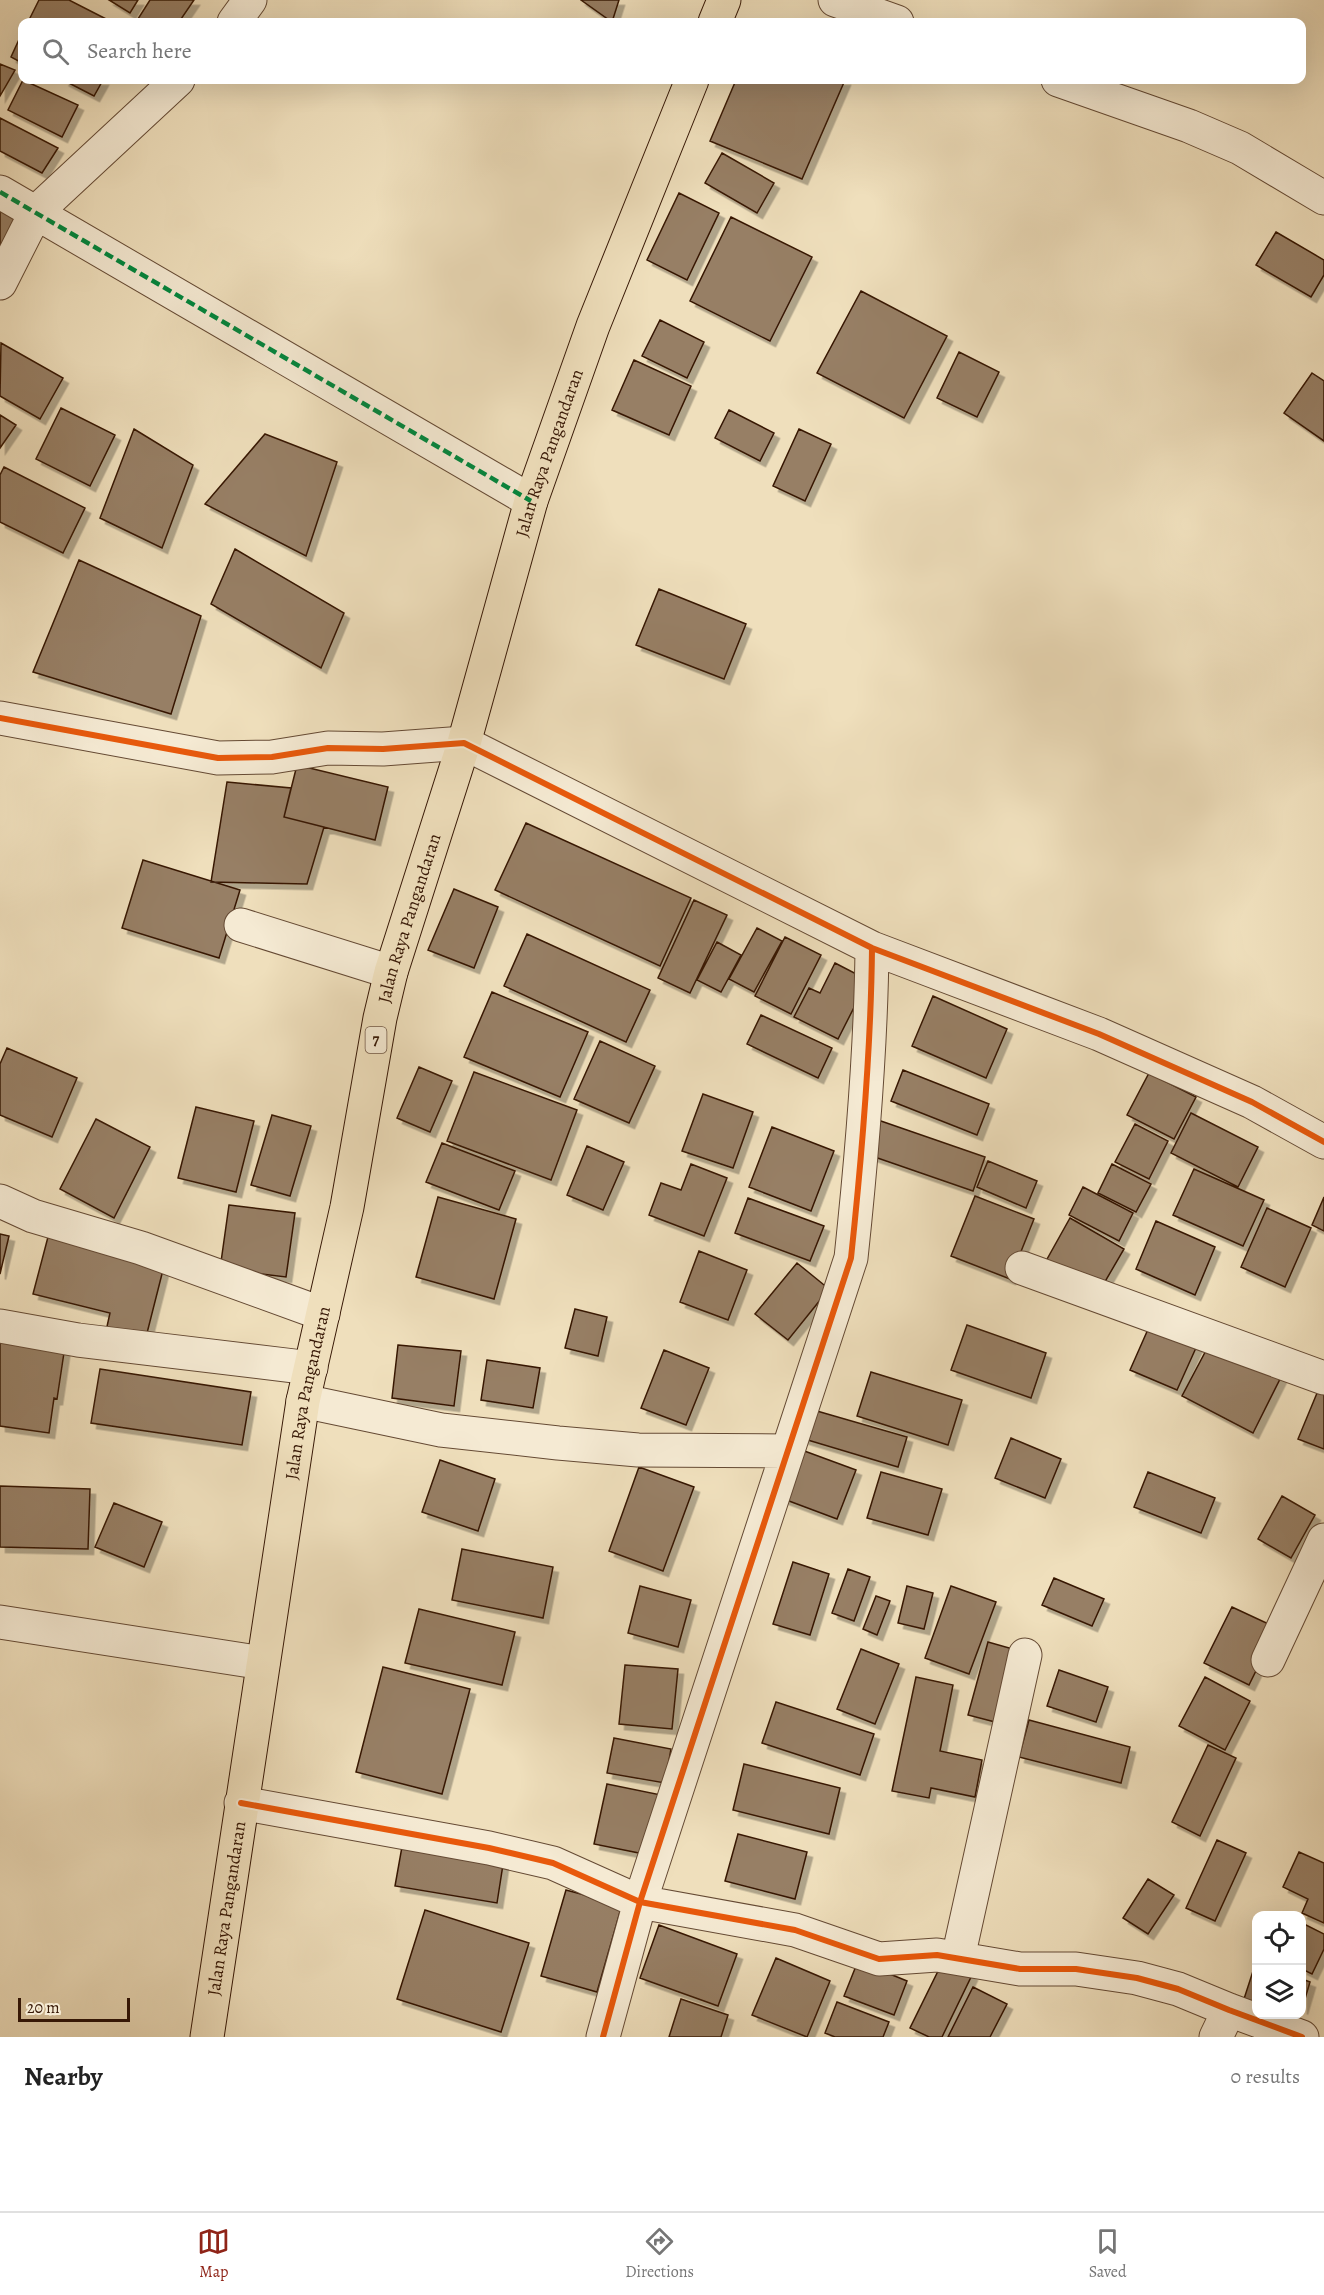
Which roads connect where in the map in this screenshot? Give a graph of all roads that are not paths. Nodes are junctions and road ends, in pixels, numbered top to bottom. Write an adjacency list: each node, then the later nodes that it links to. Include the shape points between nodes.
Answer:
1 (250, 0): 4 (street)
2 (724, 0): 5 (highway)
3 (835, 0): 6 (street)
4 (237, 18)
5 (717, 18)
6 (886, 18)
7 (174, 84): 12 (street)
8 (690, 84): 14 (highway, Jalan Raya Pangandaran / 7, via 593,326)
9 (1069, 84): 11 (street, via 1240,148)
10 (0, 192): 12 (street)
11 (1324, 198)
12 (36, 212): 13 (street); 14 (street)
13 (0, 283)
14 (531, 501): 16 (highway, Jalan Raya Pangandaran / 7)
15 (0, 718): 16 (street, via 218,758 272,757 328,748 383,749)
16 (464, 743): 18 (street); 19 (highway, Jalan Raya Pangandaran / 7)
17 (241, 925): 19 (street)
18 (872, 948): 20 (street, via 1099,1034 1252,1102); 28 (street, via 871,1023 851,1258)
19 (391, 972): 23 (highway, Jalan Raya Pangandaran / 7)
20 (1324, 1142)
21 (0, 1201): 23 (street, via 33,1216 141,1248)
22 (1022, 1268): 26 (street)
23 (323, 1314): 25 (highway, Jalan Raya Pangandaran / 7)
24 (0, 1326): 25 (street, via 78,1340)
25 (310, 1368): 27 (highway, Jalan Raya Pangandaran / 7)
26 (1324, 1377)
27 (303, 1401): 28 (street, via 441,1430 546,1442 638,1450); 33 (highway, Jalan Raya Pangandaran / 7)
28 (786, 1451): 35 (street)
29 (1324, 1540): 32 (street)
30 (0, 1622): 33 (street)
31 (1025, 1655): 36 (street)
32 (1268, 1660)
33 (263, 1663): 34 (highway, Jalan Raya Pangandaran / 7)
34 (241, 1803): 35 (street, via 553,1863); 38 (highway, Jalan Raya Pangandaran / 7)
35 (640, 1902): 36 (street, via 795,1930 879,1959 937,1955); 39 (street)
36 (958, 1958): 37 (street, via 1020,1969 1076,1969 1137,1978 1178,1989)
37 (1222, 2024): 40 (street)
38 (207, 2037)
39 (603, 2037)
40 (1302, 2037)

